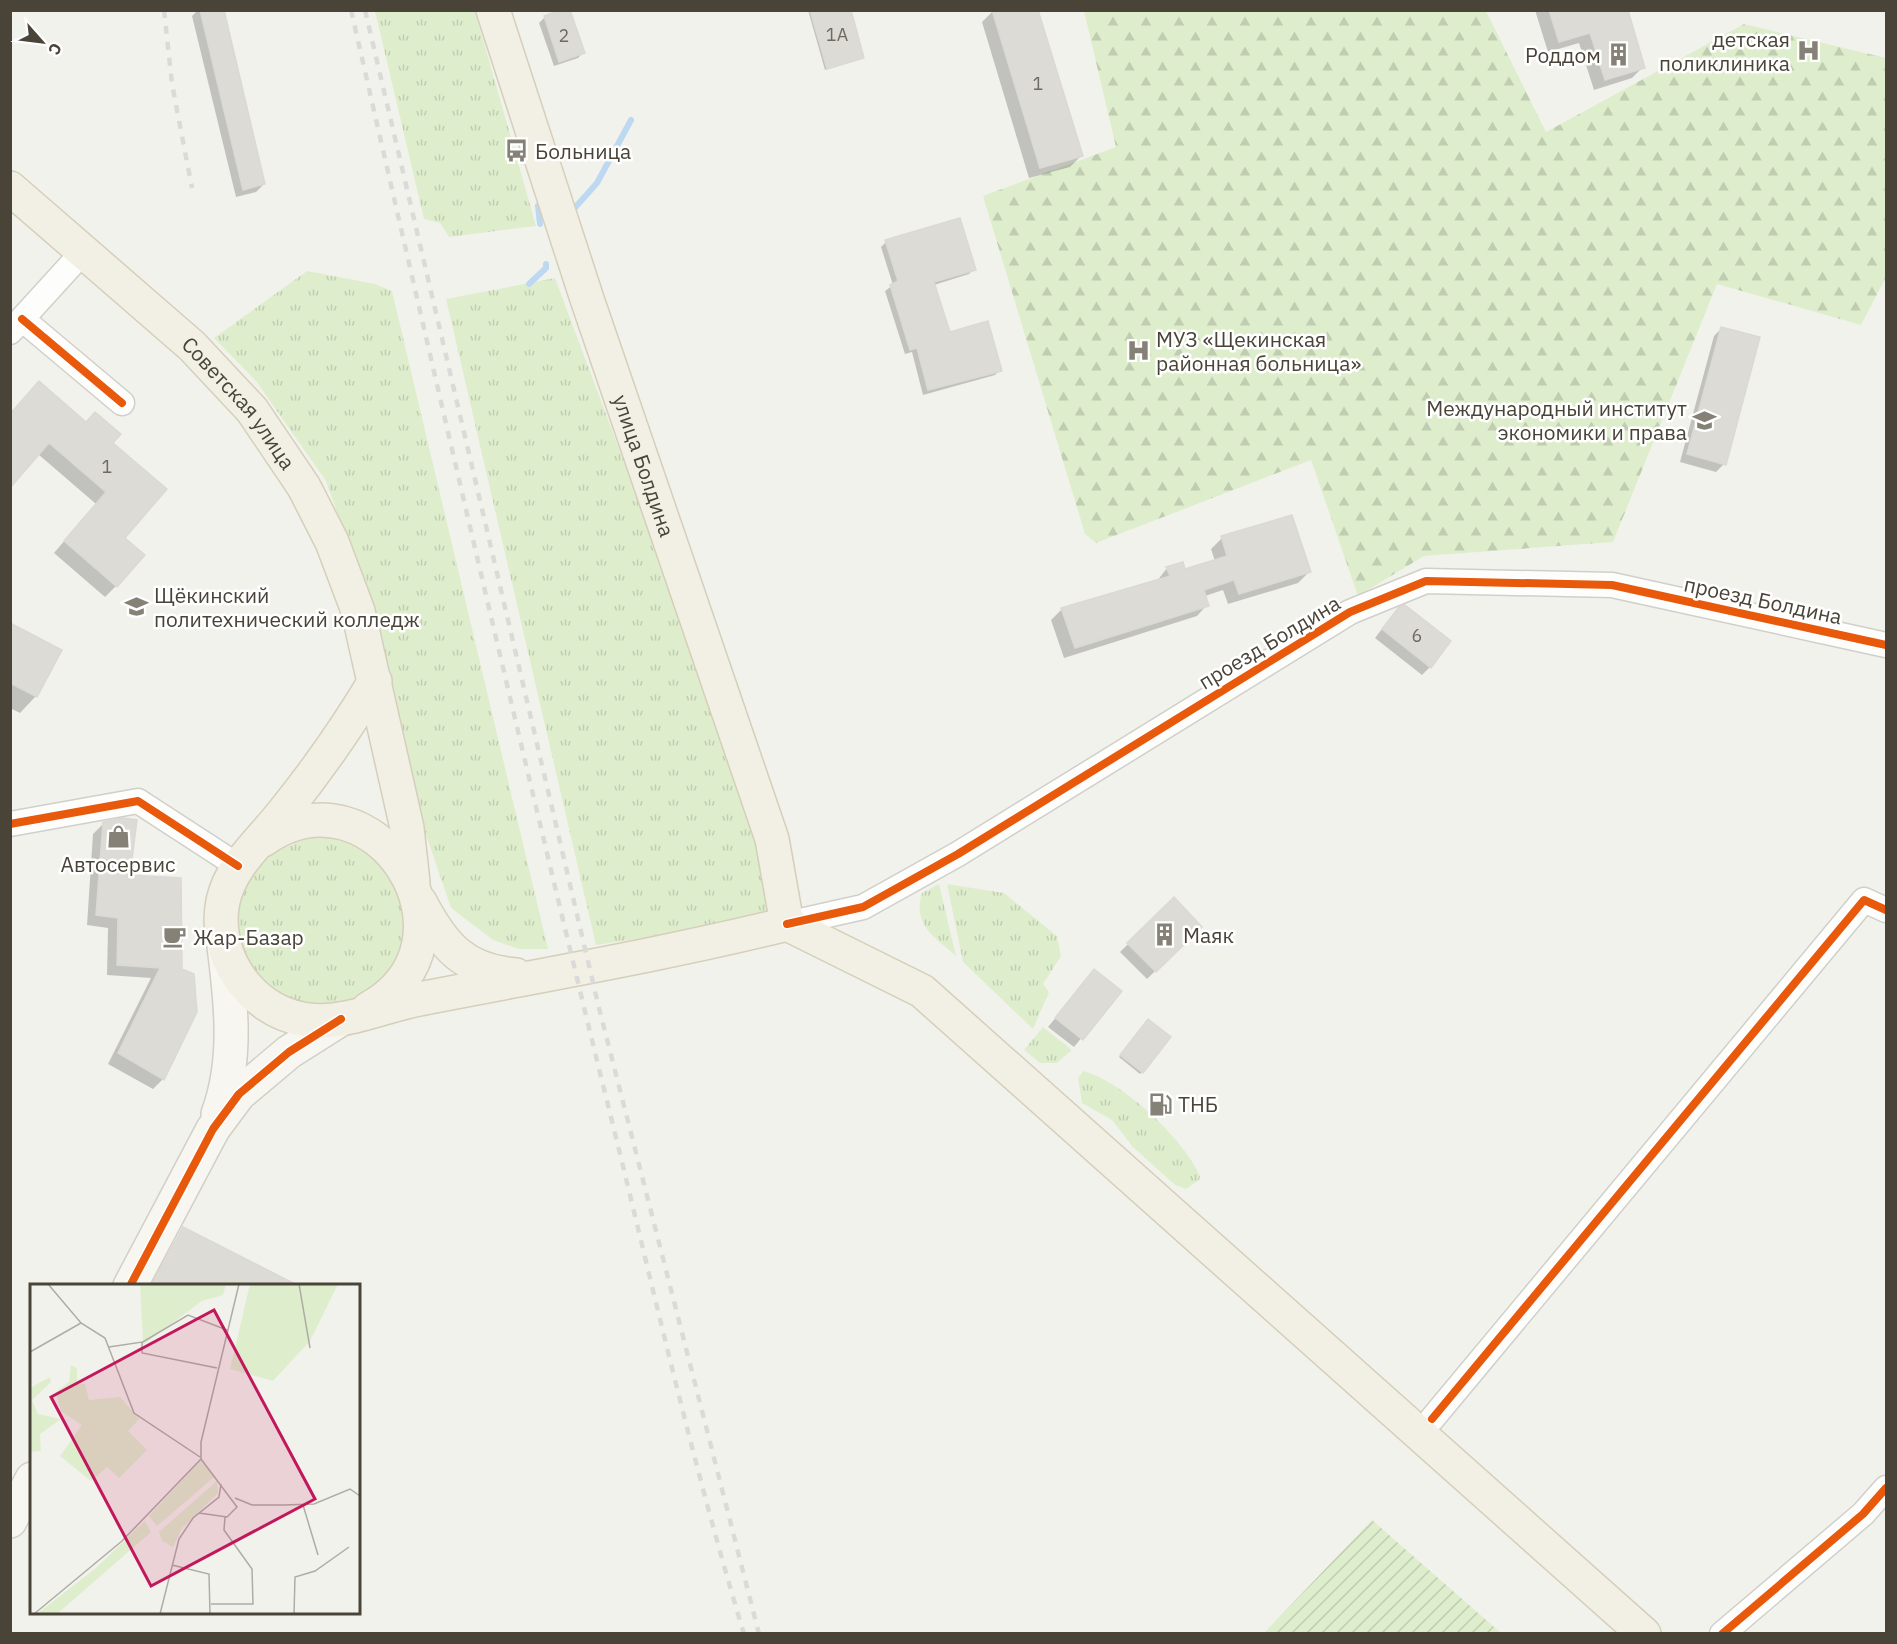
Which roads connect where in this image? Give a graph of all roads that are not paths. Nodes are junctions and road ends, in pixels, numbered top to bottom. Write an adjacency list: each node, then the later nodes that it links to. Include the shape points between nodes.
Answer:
1 (493, 10): 12 (main road, улица Болдина, via 587,299 772,838)
2 (10, 188): 3 (main road, Советская улица)
3 (83, 252): 4 (street); 7 (main road, Советская улица, via 192,346 252,410 304,487 332,542 358,611)
4 (16, 325): 5 (street)
5 (122, 403)
6 (1887, 645): 12 (street, проезд Болдина, via 1612,585 1426,581 1350,612 958,854 863,907)
7 (375, 681): 9 (main road, via 347,728); 10 (main road, Советская улица, via 407,828)
8 (10, 824): 9 (street, via 138,801)
9 (244, 859): 10 (main road, via 265,838 301,823 340,823 359,828 391,850); 13 (main road, via 223,902)
10 (416, 891): 14 (main road, via 435,930 450,949 494,973); 15 (main road, via 421,920 413,958 392,991)
11 (1887, 910): 18 (street, via 1864,900)
12 (787, 924): 14 (main road); 22 (main road, via 922,991)
13 (223, 941): 15 (main road, via 238,977 266,1005 302,1019); 16 (street, via 230,996 231,1063 226,1093)
14 (533, 977): 15 (main road)
15 (350, 1016): 16 (street, via 259,1074)
16 (213, 1129): 17 (street)
17 (131, 1284)
18 (1432, 1419)
19 (30, 1483): 21 (street)
20 (1887, 1488): 23 (street, via 1863,1514)
21 (10, 1521)
22 (1644, 1634)
23 (1722, 1634)

